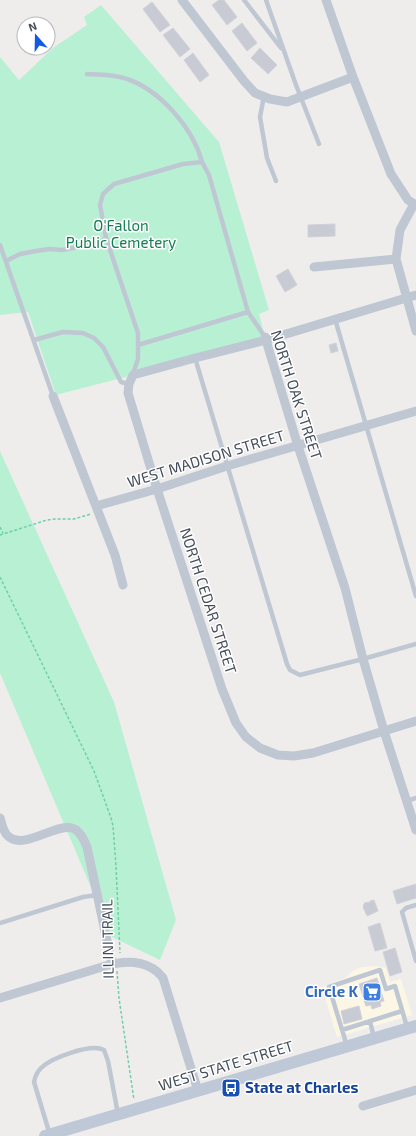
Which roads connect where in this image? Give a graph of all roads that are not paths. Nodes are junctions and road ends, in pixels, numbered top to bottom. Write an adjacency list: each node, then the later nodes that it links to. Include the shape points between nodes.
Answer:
1 (182, 0): 8 (street, via 244,81 256,93)
2 (244, 0): 5 (lane)
3 (266, 0): 5 (lane)
4 (326, 0): 7 (street)
5 (284, 51): 9 (lane)
6 (87, 74): 11 (lane, NORTH OAK STREET, via 113,75 128,79 156,95 168,106 190,135)
7 (352, 77): 9 (street); 13 (street, via 391,174 408,200)
8 (264, 96): 9 (street, via 287,102); 12 (lane, via 260,117 267,158)
9 (300, 96): 10 (lane)
10 (319, 144)
11 (202, 162): 14 (lane, via 183,164 114,184 103,194 100,205); 21 (lane, NORTH OAK STREET, via 209,175)
12 (276, 181)
13 (415, 204): 16 (street, via 400,230)
14 (106, 238): 17 (lane, via 94,244 62,250 50,249 20,254); 26 (lane, via 138,334)
15 (0, 245): 17 (lane)
16 (396, 259): 18 (street); 20 (street)
17 (6, 261): 25 (lane)
18 (314, 267)
19 (416, 295): 20 (street)
20 (406, 299): 22 (street); 23 (street)
21 (248, 312): 24 (lane, NORTH OAK STREET); 26 (lane)
22 (335, 319): 24 (street); 31 (lane)
23 (416, 332)
24 (266, 338): 27 (street); 32 (street, NORTH OAK STREET)
25 (34, 340): 28 (lane, via 63,332 83,333 94,338 103,347 121,382); 29 (lane)
26 (138, 345): 28 (lane, via 138,359)
27 (195, 358): 28 (street); 33 (lane)
28 (131, 380): 34 (street, NORTH CEDAR STREET, via 128,393)
29 (53, 396): 35 (street)
30 (416, 411): 31 (street, WEST MADISON STREET)
31 (367, 426): 32 (street, WEST MADISON STREET); 37 (lane)
32 (298, 446): 33 (street, WEST MADISON STREET); 39 (street, NORTH OAK STREET, via 345,588)
33 (227, 466): 34 (street, WEST MADISON STREET); 39 (lane, via 290,670 300,675)
34 (157, 489): 35 (street, WEST MADISON STREET); 41 (street, NORTH CEDAR STREET, via 222,689 236,723 246,737 260,748 278,755 294,756 313,753)
35 (97, 509): 36 (street, via 115,555)
36 (123, 585)
37 (416, 596)
38 (416, 644): 39 (lane)
39 (363, 659): 41 (street, NORTH OAK STREET)
40 (416, 721): 41 (street, NORTH CEDAR STREET)
41 (384, 731): 43 (street, NORTH OAK STREET)
42 (416, 798): 43 (lane)
43 (407, 801): 45 (street, NORTH OAK STREET)
44 (0, 818): 46 (street, via 4,831 14,840 33,838 65,827 73,828 80,833 87,847)
45 (416, 830)
46 (97, 895): 48 (lane); 50 (street)
47 (416, 904): 49 (lane, via 402,912)
48 (0, 923)
49 (416, 961)
50 (115, 963): 51 (street); 59 (street, via 148,966 163,978)
51 (0, 998)
52 (402, 1012): 53 (lane); 54 (lane); 55 (lane, via 395,986 386,989 380,970 329,987)
53 (370, 1021): 55 (lane); 56 (lane)
54 (412, 1027): 56 (main road, WEST STATE STREET)
55 (342, 1030): 57 (lane)
56 (374, 1038): 57 (main road, WEST STATE STREET)
57 (347, 1046): 59 (main road, WEST STATE STREET)
58 (416, 1090): 60 (street)
59 (198, 1091): 61 (main road, WEST STATE STREET)
60 (363, 1106)
61 (118, 1115): 62 (main road, WEST STATE STREET); 62 (lane, via 104,1050 77,1050 55,1059 41,1068 36,1076 34,1082)
62 (47, 1135)

